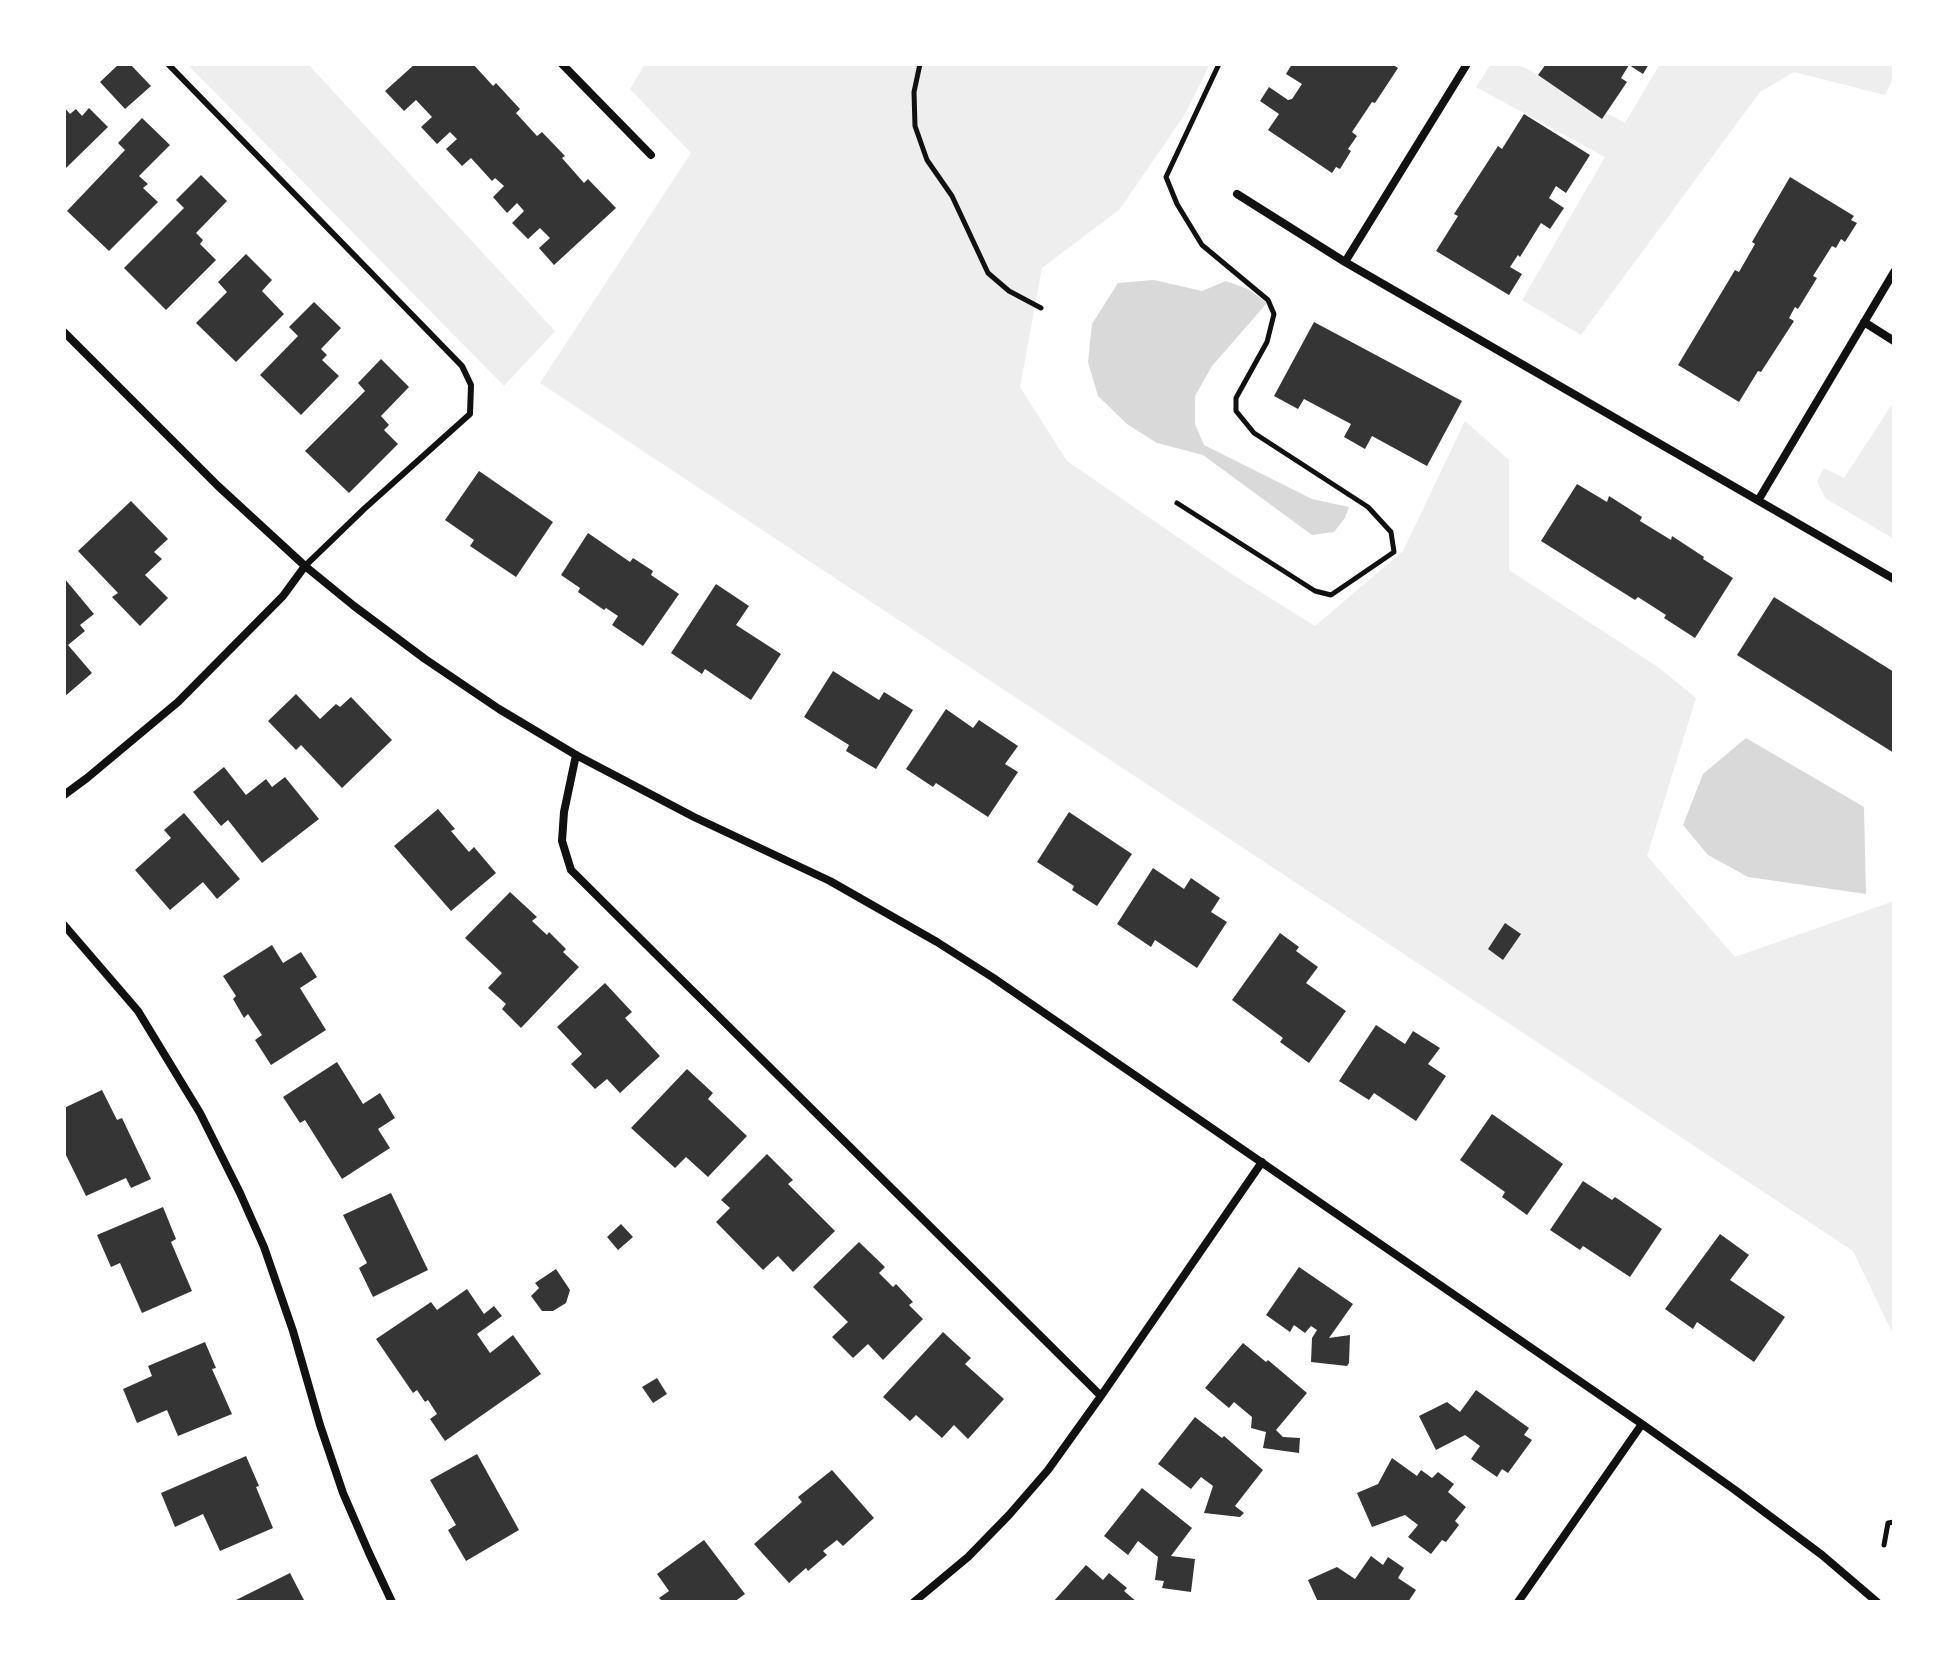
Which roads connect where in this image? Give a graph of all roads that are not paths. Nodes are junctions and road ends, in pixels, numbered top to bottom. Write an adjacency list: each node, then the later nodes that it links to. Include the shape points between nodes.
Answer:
1 (168, 64): 12 (lane, via 462,366 471,385 470,414)
2 (562, 64): 4 (street)
3 (1467, 64): 6 (street)
4 (651, 155)
5 (1237, 194): 6 (street)
6 (1345, 262): 11 (street)
7 (1894, 272): 8 (street)
8 (1864, 322): 10 (street); 11 (street)
9 (64, 332): 12 (street)
10 (1894, 341)
11 (1759, 499): 13 (street)
12 (305, 566): 14 (street, via 425,659); 15 (street, via 283,596 178,702)
13 (1894, 579)
14 (576, 755): 17 (street, via 830,881 937,942); 18 (street, via 562,841 571,870)
15 (64, 795)
16 (64, 925): 20 (street, via 138,1011 200,1113 240,1193 293,1331 343,1493)
17 (1262, 1162): 18 (street); 19 (street)
18 (1101, 1396): 21 (street, via 1009,1515)
19 (1642, 1424): 22 (street); 23 (street, via 1822,1555)
20 (392, 1602)
21 (914, 1602)
22 (1518, 1602)
23 (1877, 1602)

